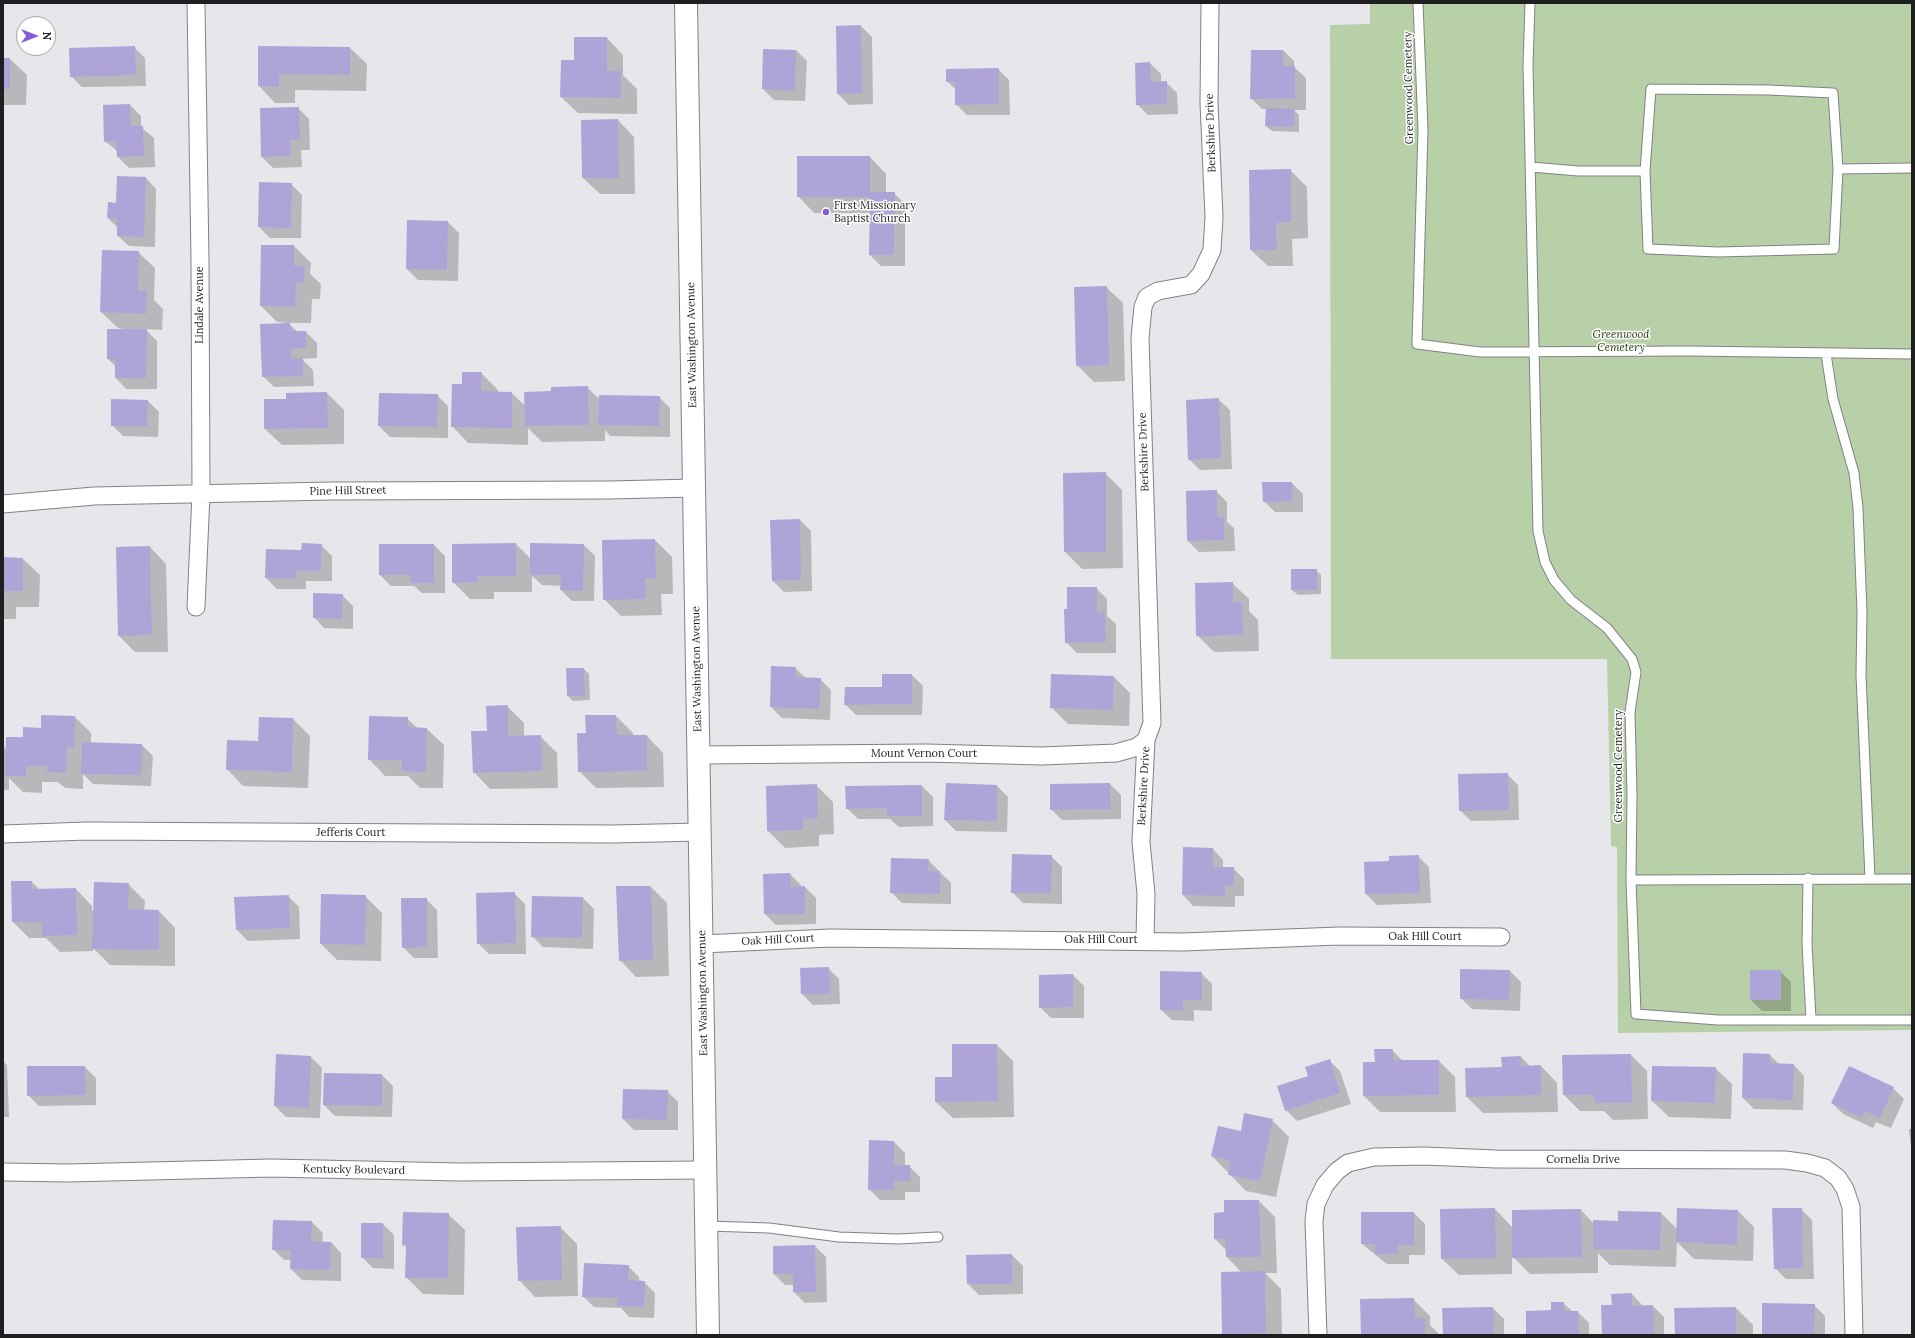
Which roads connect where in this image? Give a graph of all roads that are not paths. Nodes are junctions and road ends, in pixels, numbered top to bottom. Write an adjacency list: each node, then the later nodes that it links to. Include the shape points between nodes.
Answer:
1 (196, 3): 14 (street, Lindale Avenue)
2 (686, 3): 13 (street, East Washington Avenue)
3 (1210, 3): 17 (street, Berkshire Drive, via 1209,103 1214,217 1212,250 1201,274 1191,285 1158,291 1147,297 1143,306 1140,338 1152,723)
4 (1418, 3): 10 (lane, Greenwood Cemetery, via 1422,130 1417,344 1480,352)
5 (1530, 3): 6 (lane, Greenwood Cemetery)
6 (1530, 167): 9 (lane, via 1578,171); 10 (lane, Greenwood Cemetery)
7 (1912, 168): 8 (lane)
8 (1838, 169): 9 (lane, via 1833,93 1650,89); 9 (lane, via 1834,249 1718,252 1648,249)
9 (1645, 171)
10 (1533, 353): 11 (lane, Greenwood Cemetery, via 1689,351); 24 (lane, Greenwood Cemetery, via 1538,531 1545,562 1554,580 1571,600 1611,633 1632,659 1636,672 1630,712)
11 (1826, 354): 12 (lane, Greenwood Cemetery); 22 (lane, via 1833,399 1854,473 1858,508 1862,612 1861,675)
12 (1912, 354)
13 (694, 488): 14 (street, Pine Hill Street); 18 (street, East Washington Avenue)
14 (200, 494): 15 (street, Pine Hill Street, via 94,496); 16 (street, Lindale Avenue)
15 (3, 504)
16 (196, 607)
17 (1146, 740): 18 (street, Mount Vernon Court, via 1137,748 1116,753 1042,756 926,753); 26 (street, Berkshire Drive, via 1141,842 1146,894)
18 (698, 755): 19 (street, East Washington Avenue)
19 (700, 832): 20 (street, Jefferis Court, via 598,834 87,831); 27 (street, East Washington Avenue)
20 (3, 834)
21 (1808, 878): 22 (lane); 24 (lane); 28 (lane, via 1807,944)
22 (1870, 878): 23 (lane)
23 (1912, 879)
24 (1631, 880): 28 (lane, Greenwood Cemetery, via 1636,1014 1718,1020)
25 (1501, 937): 26 (street, Oak Hill Court, via 1339,936 1183,942)
26 (1145, 940): 27 (street, Oak Hill Court, via 830,938)
27 (702, 944): 30 (street, East Washington Avenue)
28 (1811, 1020): 29 (lane, Greenwood Cemetery)
29 (1912, 1020)
30 (706, 1170): 31 (street, Kentucky Boulevard, via 460,1172 271,1168); 32 (street, East Washington Avenue)
31 (3, 1172)
32 (707, 1226): 33 (lane, via 769,1228 839,1237); 34 (street, East Washington Avenue)
33 (938, 1237)
34 (708, 1335)
35 (1318, 1335): 36 (street, Cornelia Drive, via 1314,1221 1316,1204 1325,1185 1348,1163 1374,1157 1424,1156 1511,1160 1785,1160 1825,1168 1838,1178 1851,1206)
36 (1854, 1335)

